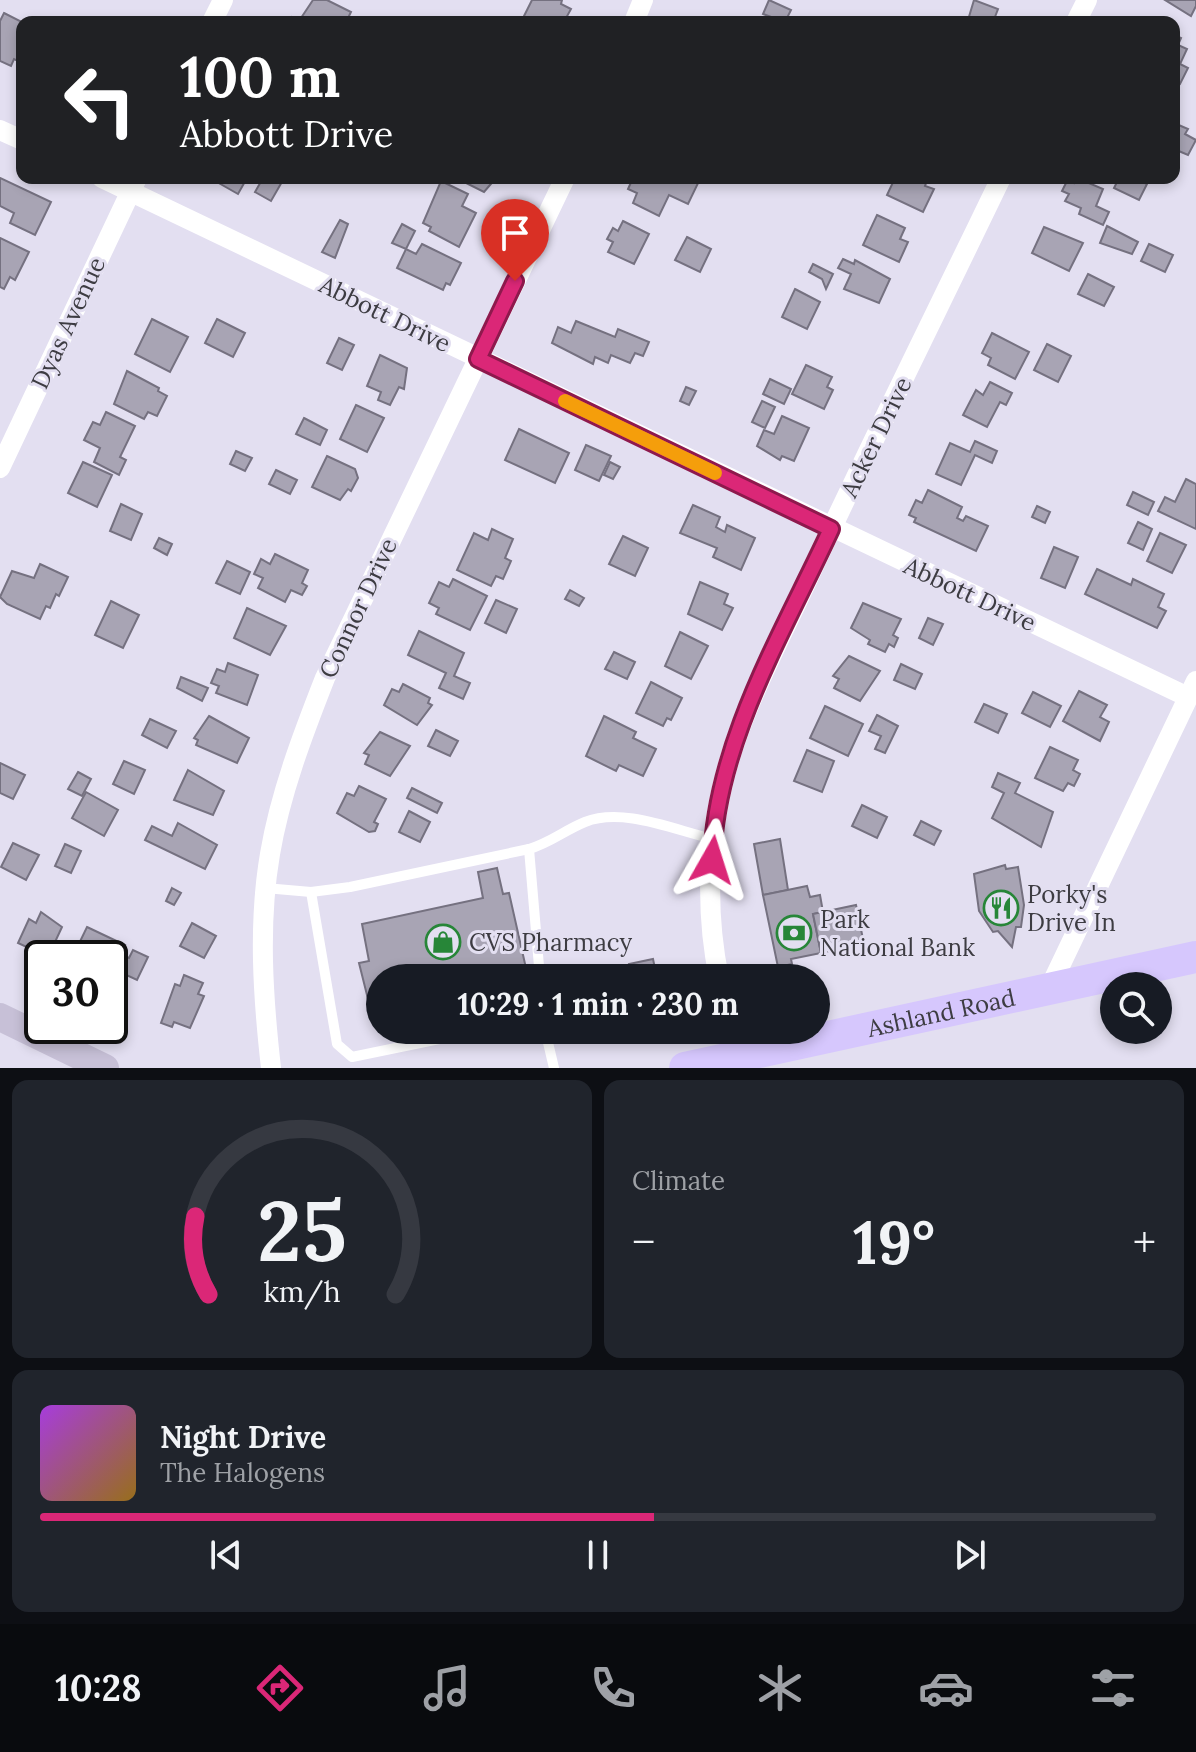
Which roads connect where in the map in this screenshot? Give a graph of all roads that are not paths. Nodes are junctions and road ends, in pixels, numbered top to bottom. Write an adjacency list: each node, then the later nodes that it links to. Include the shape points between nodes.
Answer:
1 (562, 184): 4 (street, Connor Drive)
2 (998, 184): 6 (street, Acker Drive)
3 (134, 185): 4 (street, Abbott Drive); 5 (street, Dyas Avenue)
4 (478, 359): 6 (street, Abbott Drive); 10 (street, Connor Drive, via 325,678 281,811)
5 (0, 468)
6 (831, 529): 7 (street, Abbott Drive); 8 (street, Acker Drive, via 742,725)
7 (1192, 689): 15 (street)
8 (713, 839): 9 (lane, via 612,816); 14 (street, Acker Drive, via 711,916)
9 (529, 849): 11 (lane); 13 (lane)
10 (265, 888): 11 (lane); 22 (street, Connor Drive, via 263,959)
11 (311, 892): 18 (lane, via 342,1052 352,1057)
12 (1196, 957): 15 (main road, Ashland Road)
13 (539, 964)
14 (717, 964)
15 (1049, 989): 17 (main road, Ashland Road)
16 (0, 1017): 21 (street)
17 (830, 1027)
18 (415, 1044)
19 (548, 1044): 23 (lane)
20 (733, 1044): 24 (main road, Ashland Road)
21 (105, 1068)
22 (271, 1068)
23 (554, 1068)
24 (685, 1068)

